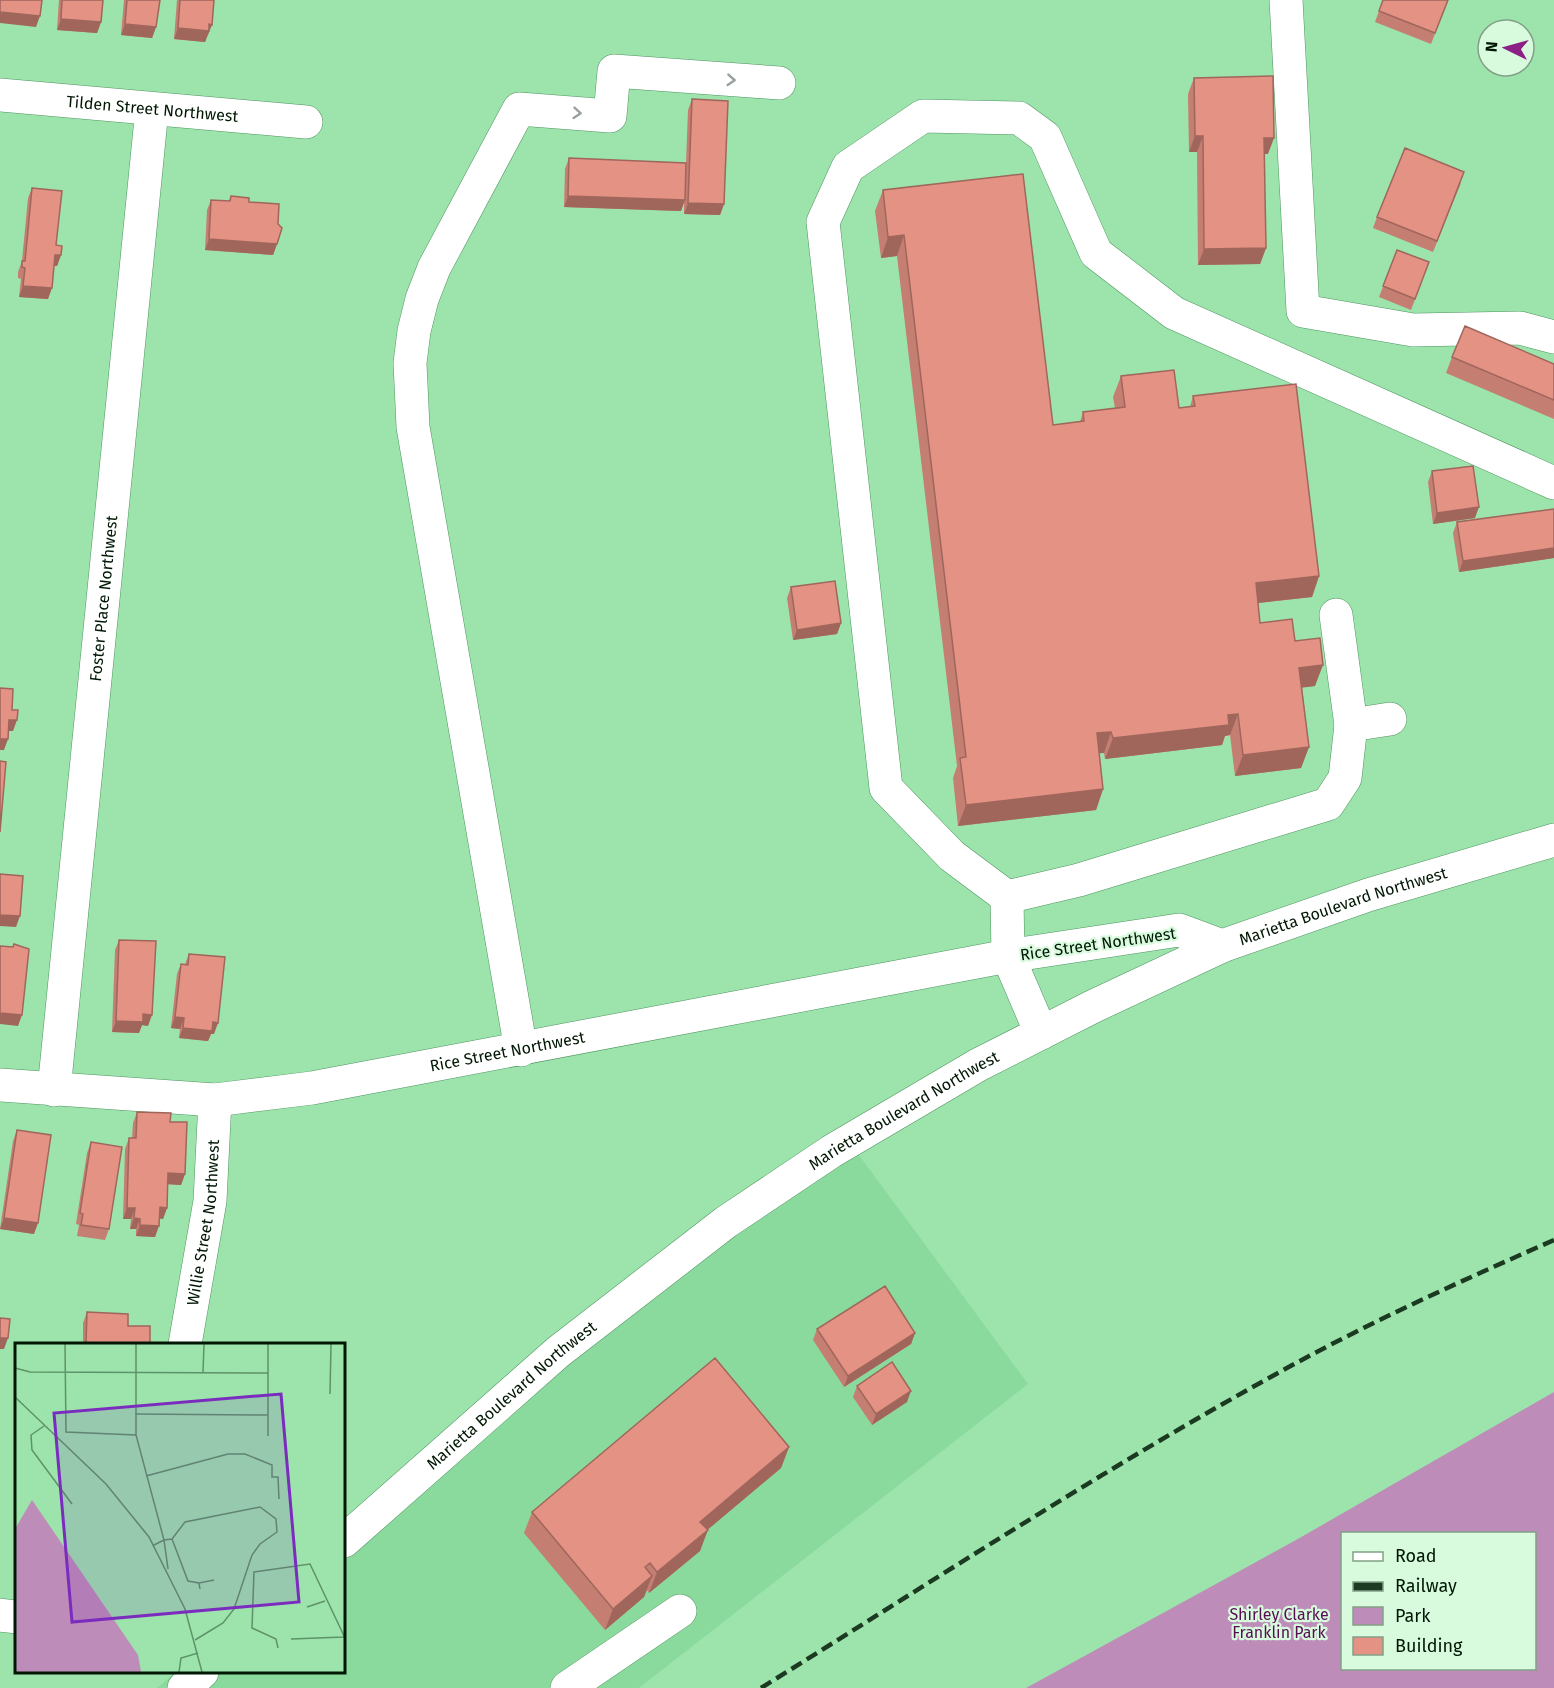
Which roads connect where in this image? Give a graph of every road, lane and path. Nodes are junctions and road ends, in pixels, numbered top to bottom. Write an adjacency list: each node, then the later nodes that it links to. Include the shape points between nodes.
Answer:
1 (1286, 0): 6 (street, via 1303,311 1413,330 1520,328)
2 (779, 83): 16 (street, one-way to 2, via 414,427 410,372 422,299 434,268 519,109 610,116 614,71)
3 (0, 95): 4 (street, Tilden Street Northwest)
4 (152, 108): 5 (street, Tilden Street Northwest); 18 (street, Foster Place Northwest)
5 (306, 122)
6 (1554, 337)
7 (1554, 483): 12 (street, via 1174,313 1096,253 1045,137 1019,118 923,116 848,167 823,222 886,788 952,856)
8 (1336, 615): 10 (street)
9 (1390, 719): 10 (street)
10 (1351, 725): 12 (street, via 1345,778 1328,804 1079,880)
11 (1554, 840): 13 (street, Marietta Boulevard Northwest, via 1368,894)
12 (1007, 897): 14 (street)
13 (1222, 946): 14 (street, Rice Street Northwest, via 1179,930); 15 (street, Marietta Boulevard Northwest)
14 (1008, 957): 15 (street, Rice Street Northwest); 16 (street, Rice Street Northwest)
15 (1041, 1033): 21 (street, Marietta Boulevard Northwest, via 978,1065 832,1151 726,1222 558,1353)
16 (520, 1050): 19 (street, Rice Street Northwest, via 312,1088)
17 (0, 1085): 18 (street, Rice Street Northwest)
18 (54, 1090): 19 (street, Rice Street Northwest)
19 (215, 1100): 20 (street, Willie Street Northwest, via 210,1201)
20 (185, 1343)
21 (345, 1540)
22 (680, 1611): 27 (street)
23 (0, 1615): 24 (street)
24 (15, 1617)
25 (200, 1673): 26 (street)
26 (184, 1688)
27 (567, 1688)

